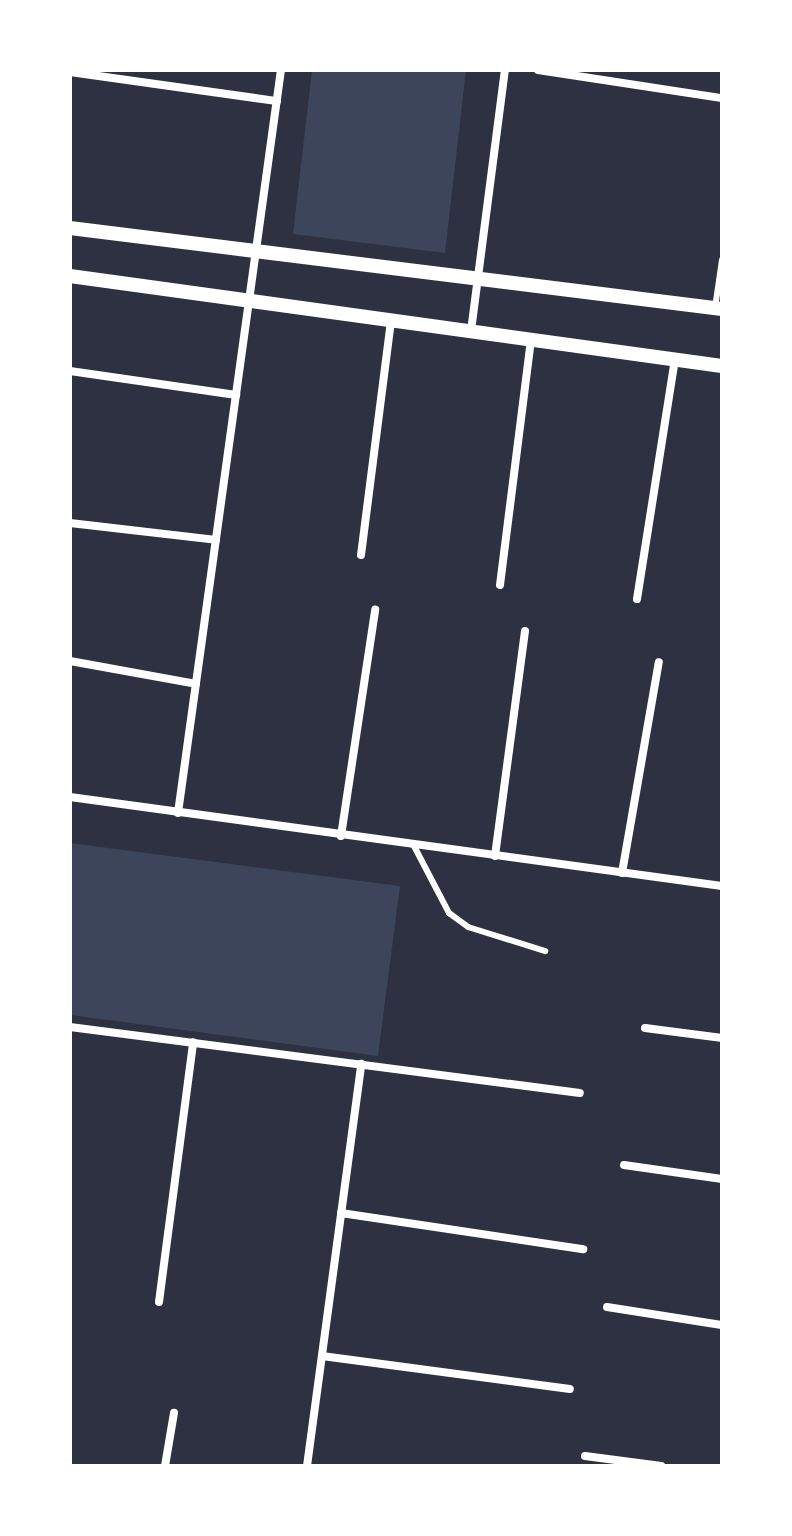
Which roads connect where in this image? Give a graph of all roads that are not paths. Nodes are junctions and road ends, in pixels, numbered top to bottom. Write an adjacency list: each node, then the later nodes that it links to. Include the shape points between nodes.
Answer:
1 (281, 70): 6 (street)
2 (505, 70): 10 (street)
3 (538, 70): 5 (street)
4 (70, 72): 6 (street)
5 (722, 98)
6 (277, 101): 8 (street)
7 (70, 228): 8 (street)
8 (256, 250): 10 (street); 12 (street)
9 (722, 260): 13 (lane)
10 (479, 275): 13 (street); 15 (street)
11 (70, 276): 12 (street)
12 (249, 300): 14 (street); 20 (street)
13 (718, 308)
14 (391, 320): 15 (street); 23 (street)
15 (471, 331): 16 (street)
16 (531, 338): 17 (street); 24 (street)
17 (675, 359): 18 (street); 25 (street)
18 (722, 366)
19 (70, 371): 20 (street)
20 (236, 395): 22 (street)
21 (70, 523): 22 (street)
22 (216, 540): 30 (street)
23 (361, 555)
24 (500, 585)
25 (637, 599)
26 (375, 610): 33 (street)
27 (525, 631): 35 (street)
28 (70, 661): 30 (street)
29 (659, 662): 36 (street)
30 (196, 684): 32 (street)
31 (70, 797): 32 (street)
32 (178, 813): 33 (street)
33 (341, 836): 34 (street)
34 (414, 846): 35 (street); 38 (lane, via 449,913 468,927)
35 (495, 856): 36 (street)
36 (622, 873): 37 (street)
37 (722, 886)
38 (545, 951)
39 (70, 1027): 42 (street)
40 (645, 1028): 41 (street)
41 (722, 1038)
42 (193, 1042): 43 (street); 49 (street)
43 (361, 1064): 44 (street); 47 (street)
44 (580, 1093)
45 (624, 1165): 46 (street)
46 (722, 1179)
47 (341, 1213): 48 (street); 52 (street)
48 (583, 1249)
49 (159, 1302)
50 (607, 1307): 51 (street)
51 (722, 1325)
52 (322, 1356): 53 (street); 57 (street)
53 (570, 1389)
54 (174, 1413): 56 (street)
55 (585, 1456): 58 (street)
56 (165, 1466)
57 (307, 1466)
58 (661, 1466)

